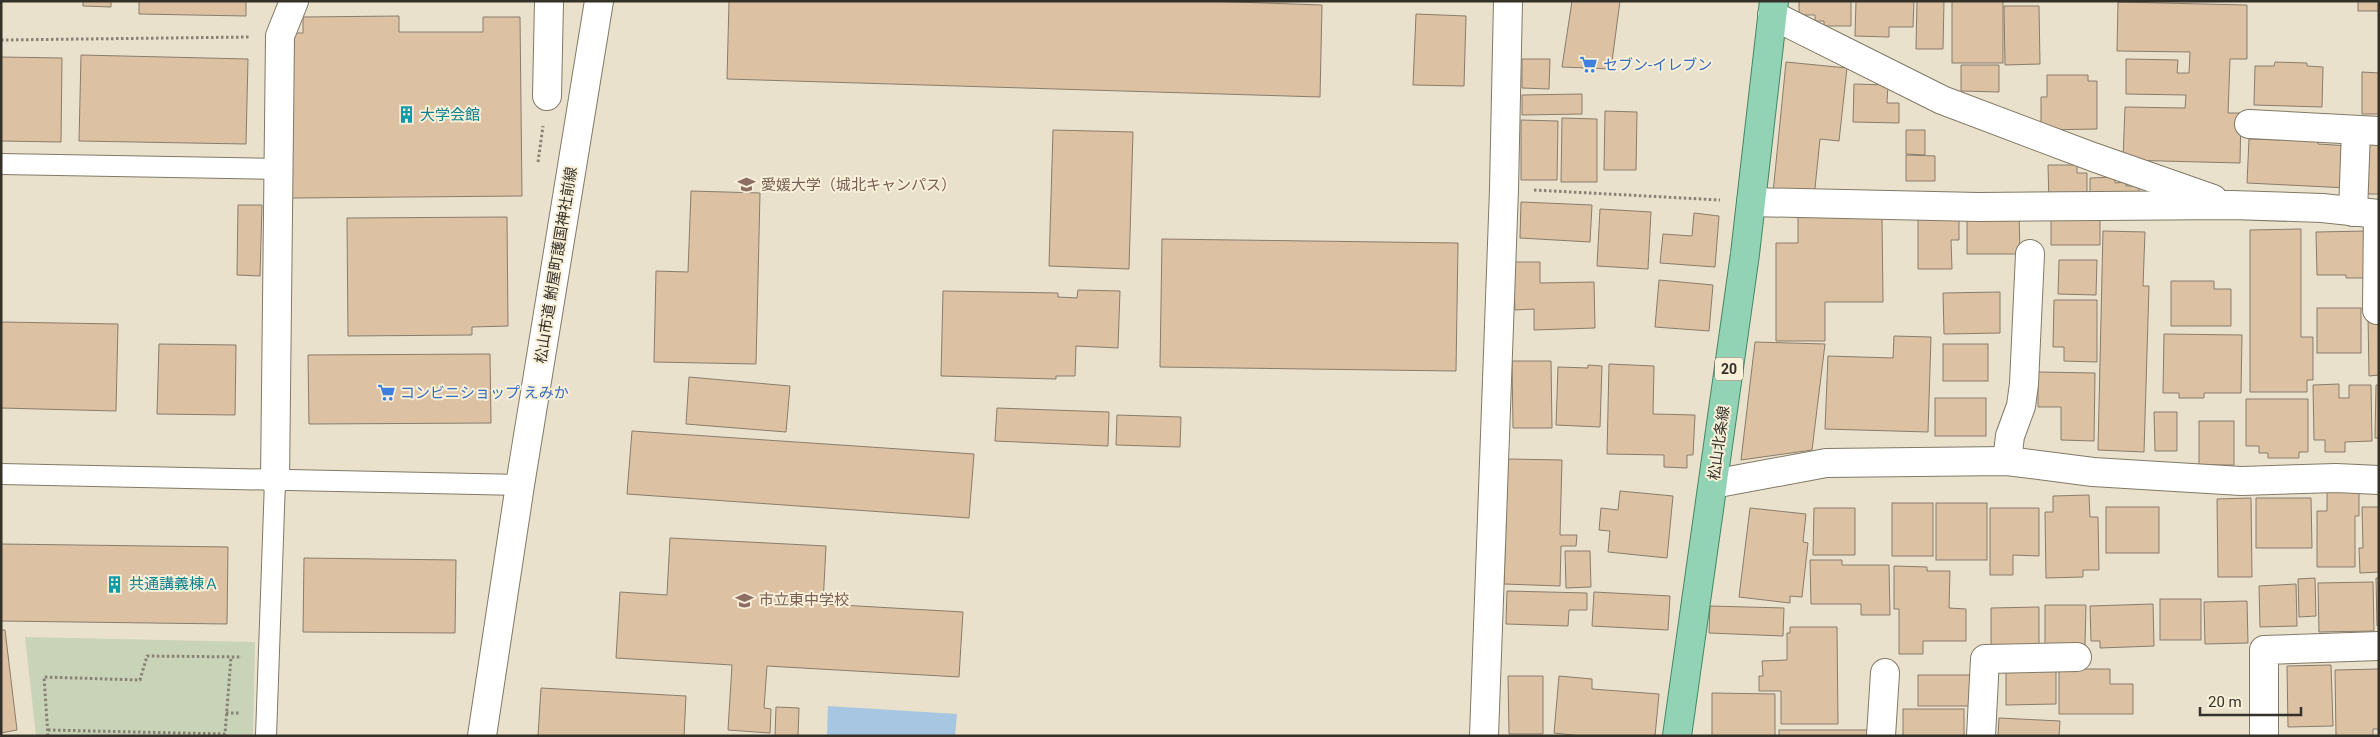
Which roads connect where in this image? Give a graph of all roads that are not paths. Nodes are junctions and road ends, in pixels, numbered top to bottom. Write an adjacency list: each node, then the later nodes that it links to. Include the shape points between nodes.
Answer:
1 (294, 1): 10 (street, via 280,36)
2 (549, 1): 6 (street)
3 (599, 1): 21 (street, 松山市道 鮒屋町護国神社前線)
4 (1508, 1): 27 (street)
5 (1773, 8): 11 (main road, 松山北条線 / 20); 12 (street, via 1942,100 2093,158)
6 (547, 96)
7 (2249, 124): 8 (street)
8 (2367, 130): 13 (street)
9 (1, 164): 10 (lane)
10 (279, 169): 19 (street)
11 (1750, 202): 12 (street, via 1978,207); 20 (main road, 松山北条線 / 20)
12 (2232, 205): 13 (street, via 2322,208)
13 (2370, 214): 15 (street)
14 (2030, 254): 16 (street, via 2024,384 2021,406 2010,436)
15 (2377, 310)
16 (2008, 461): 18 (street, via 2093,472 2241,481); 20 (street, via 1826,463)
17 (1, 474): 19 (lane)
18 (2379, 480)
19 (275, 481): 21 (lane); 25 (lane)
20 (1713, 484): 28 (main road, 松山北条線 / 20)
21 (520, 485): 26 (street, 松山市道 鮒屋町護国神社前線)
22 (2379, 646): 31 (street, via 2264,650)
23 (2077, 657): 30 (street, via 1985,659)
24 (1885, 673): 29 (street)
25 (266, 736)
26 (482, 736)
27 (1484, 736)
28 (1677, 736)
29 (1881, 736)
30 (1981, 736)
31 (2264, 736)

